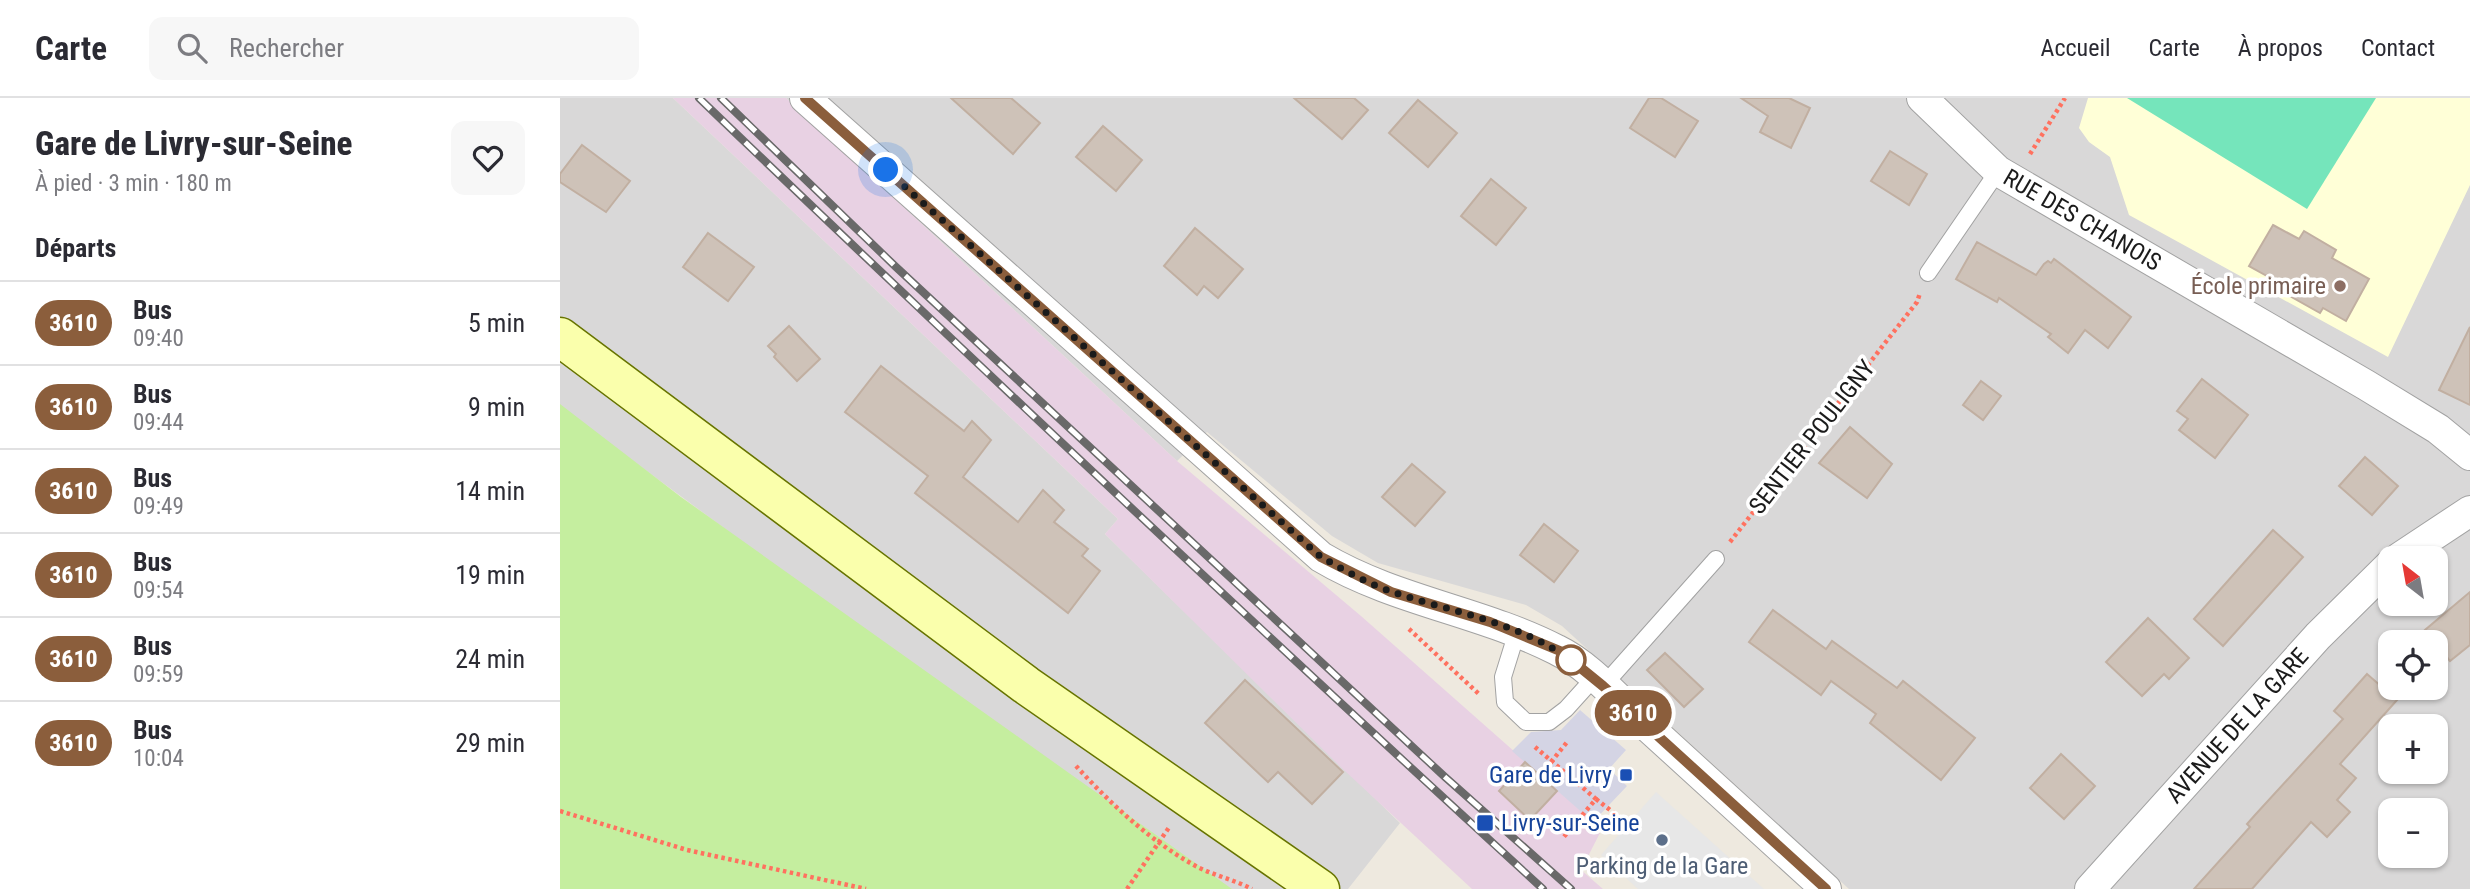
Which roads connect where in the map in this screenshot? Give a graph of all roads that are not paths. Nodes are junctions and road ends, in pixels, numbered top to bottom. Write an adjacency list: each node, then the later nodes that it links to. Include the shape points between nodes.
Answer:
1 (805, 98): 11 (street, via 1321,557 1391,592)
2 (1922, 98): 3 (street, RUE DES CHANOIS)
3 (2005, 176): 4 (lane); 6 (street, RUE DES CHANOIS, via 2366,385 2438,429)
4 (1928, 273)
5 (560, 337): 13 (main road, via 1026,685)
6 (2470, 455)
7 (2470, 511): 8 (street)
8 (2417, 546)
9 (1716, 559): 12 (lane)
10 (2378, 577): 15 (street, AVENUE DE LA GARE, via 2318,636)
11 (1517, 632): 12 (street, via 1560,651); 12 (lane, via 1503,677 1505,702 1526,722 1549,722)
12 (1599, 682): 14 (street)
13 (1320, 889)
14 (1826, 889)
15 (2090, 889)

